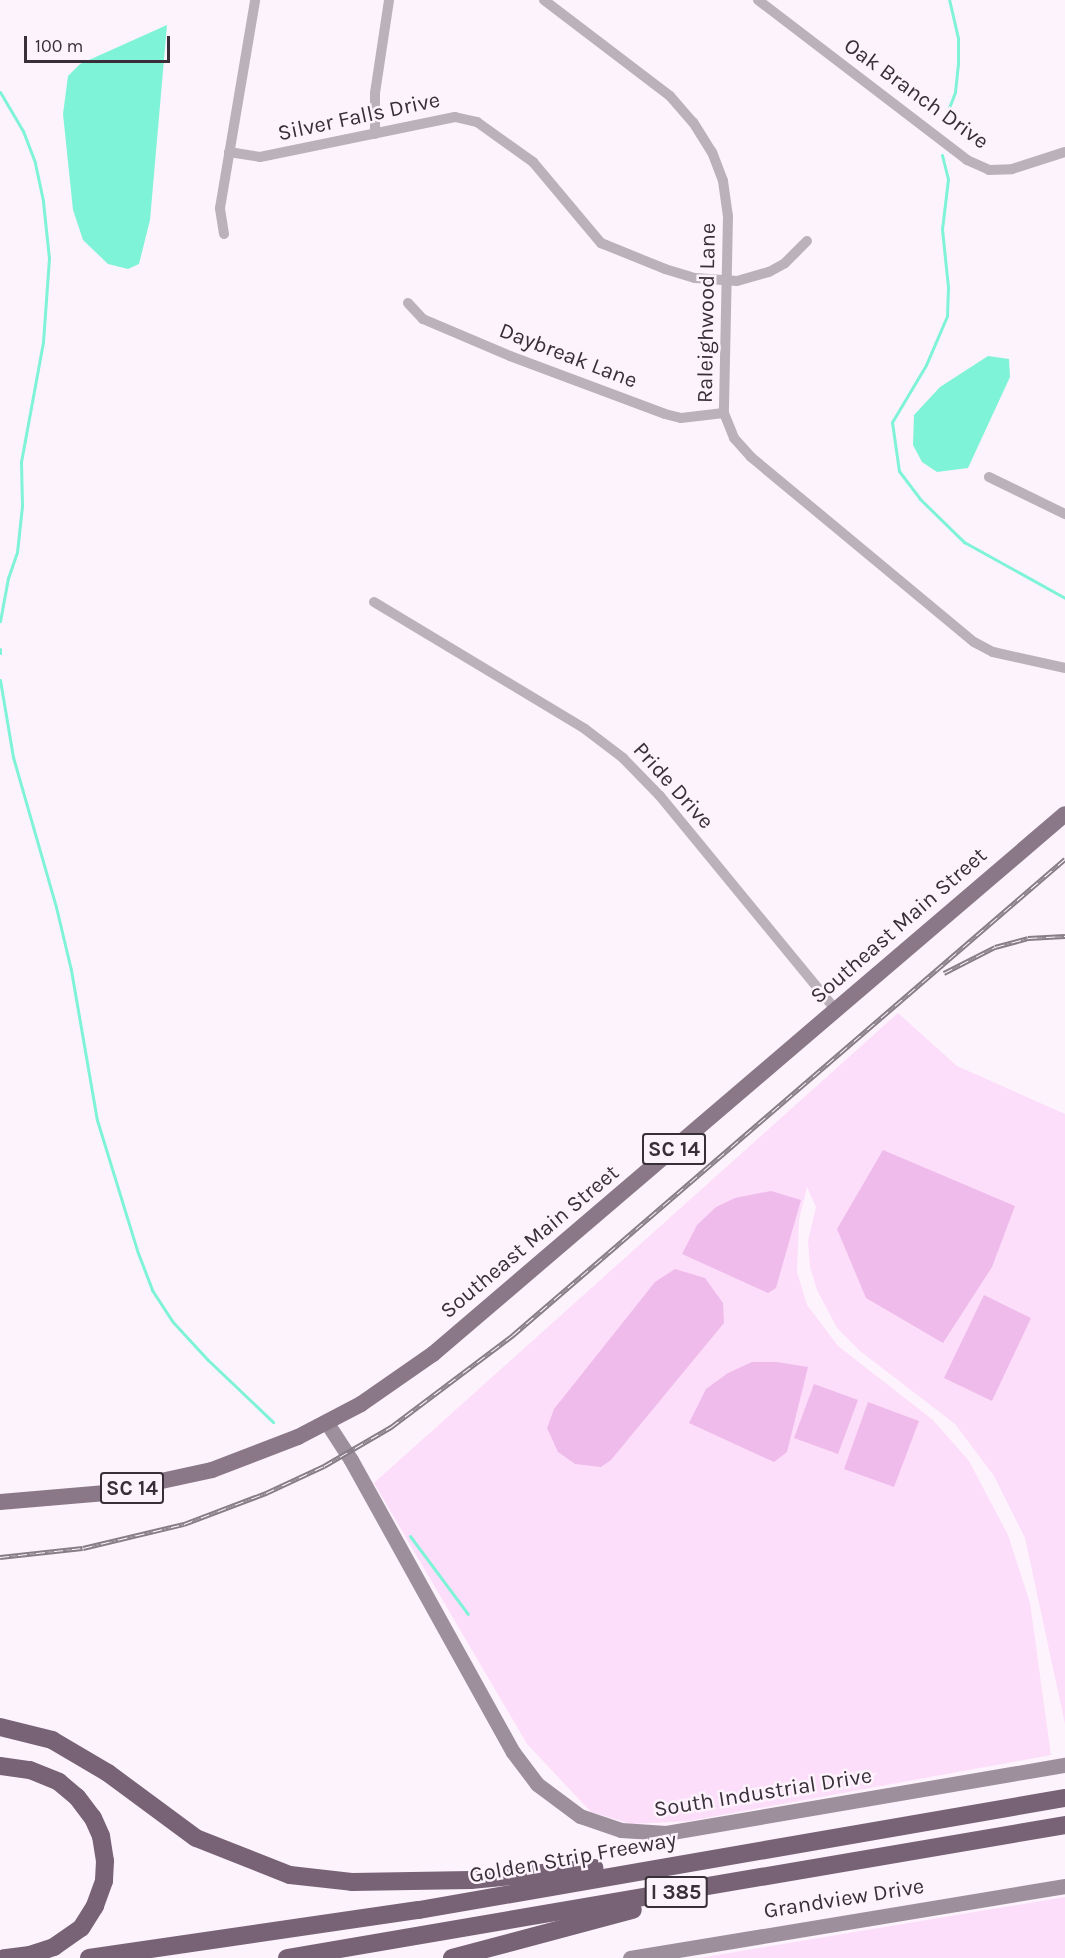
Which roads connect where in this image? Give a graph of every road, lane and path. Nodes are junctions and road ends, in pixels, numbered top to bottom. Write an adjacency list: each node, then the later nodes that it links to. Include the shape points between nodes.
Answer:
1 (255, 0): 6 (street)
2 (390, 0): 5 (street, via 375,93)
3 (544, 0): 10 (street, Raleighwood Lane, via 661,89 693,122 712,152 723,181 728,216)
4 (758, 0): 7 (street, Oak Branch Drive, via 967,160 989,170 1012,169)
5 (375, 134): 6 (street, Silver Falls Drive, via 260,157); 10 (street, Silver Falls Drive, via 455,117 477,122 533,162 601,243 664,269 695,278)
6 (229, 152): 8 (street, via 220,208)
7 (1065, 152)
8 (224, 234)
9 (807, 241): 10 (street, Silver Falls Drive, via 785,263 769,272)
10 (727, 281): 12 (street, Raleighwood Lane)
11 (408, 303): 12 (street, Daybreak Lane, via 423,319 510,357 665,414 681,418)
12 (724, 413): 16 (street, Raleighwood Lane, via 734,438 752,457 974,642 993,652)
13 (989, 477): 14 (street)
14 (1065, 514)
15 (374, 602): 18 (street, Pride Drive, via 585,729 623,758 660,796)
16 (1065, 668)
17 (1065, 814): 18 (main road, Southeast Main Street / SC 14)
18 (836, 1010): 19 (main road, Southeast Main Street / SC 14, via 433,1354)
19 (327, 1423): 20 (main road, Southeast Main Street / SC 14, via 260,1453 164,1482 106,1493); 23 (street, South Industrial Drive, via 513,1752 549,1796 587,1819 621,1830 666,1833)
20 (0, 1502)
21 (0, 1728): 26 (highway, via 52,1740 108,1773 196,1838 290,1875 352,1882 471,1880)
22 (0, 1766): 29 (highway, via 30,1770 58,1782 77,1797 101,1836 105,1861 98,1898 81,1928 54,1947)
23 (1065, 1766)
24 (1065, 1798): 26 (highway, Golden Strip Freeway / I 385)
25 (1065, 1825): 27 (highway, I 385)
26 (739, 1854): 30 (highway, Golden Strip Freeway / I 385, via 407,1911)
27 (740, 1881): 31 (highway, I 385); 32 (highway)
28 (1065, 1886): 33 (street, Grandview Drive)
29 (4, 1958)
30 (89, 1958)
31 (287, 1958)
32 (452, 1958)
33 (630, 1958)

